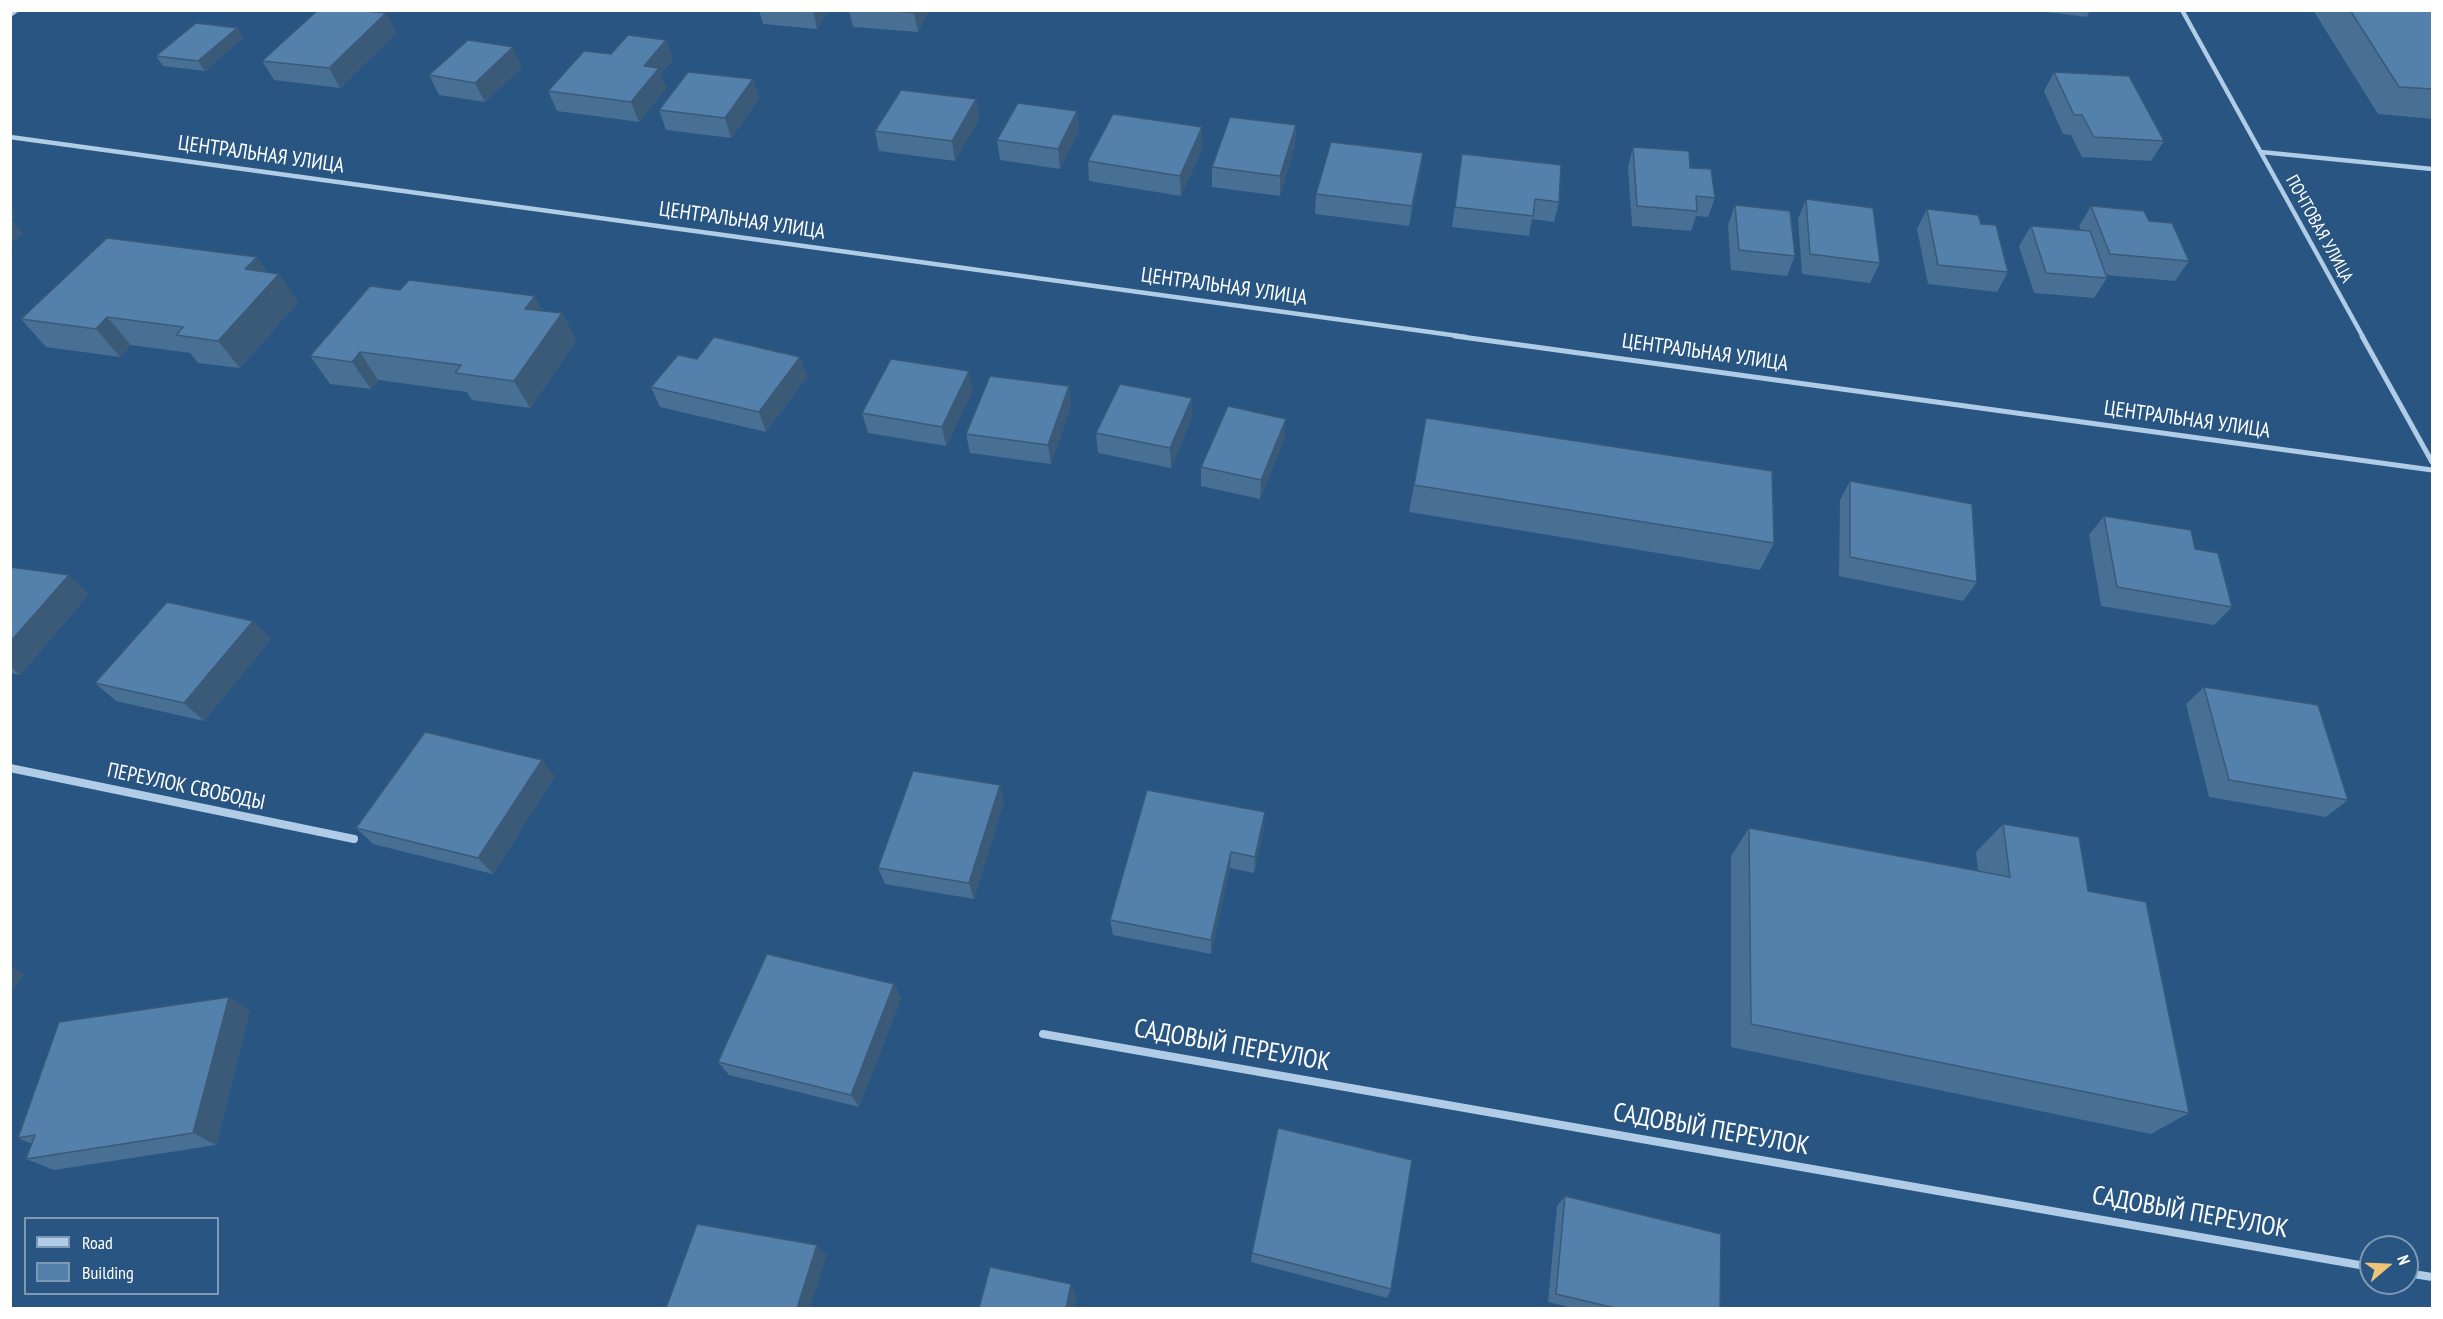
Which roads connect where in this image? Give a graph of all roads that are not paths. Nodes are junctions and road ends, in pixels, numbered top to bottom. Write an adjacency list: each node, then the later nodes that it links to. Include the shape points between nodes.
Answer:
1 (17, 10): 3 (street)
2 (2182, 10): 5 (street, ПОЧТОВАЯ УЛИЦА)
3 (10, 15)
4 (10, 137): 8 (street, ЦЕНТРАЛЬНАЯ УЛИЦА)
5 (2261, 152): 6 (street); 7 (street, ПОЧТОВАЯ УЛИЦА)
6 (2433, 169)
7 (2433, 462)
8 (2433, 470)
9 (10, 768): 10 (street, ПЕРЕУЛОК СВОБОДЫ)
10 (354, 839)
11 (1044, 1034): 12 (street, САДОВЫЙ ПЕРЕУЛОК)
12 (2359, 1264)

